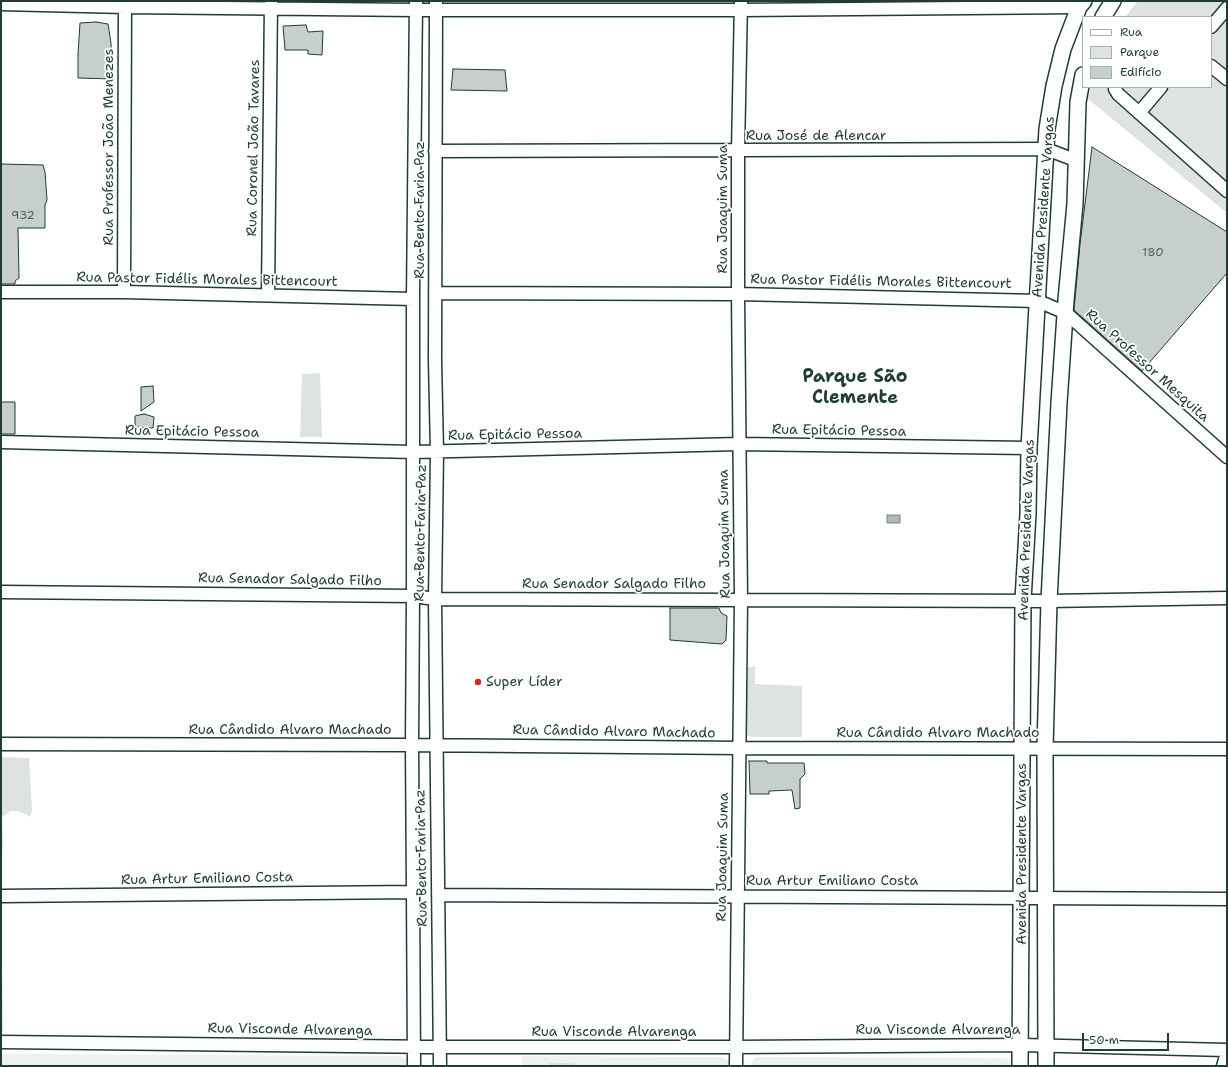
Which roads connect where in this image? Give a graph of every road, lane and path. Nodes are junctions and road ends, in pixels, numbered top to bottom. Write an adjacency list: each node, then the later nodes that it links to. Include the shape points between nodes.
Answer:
1 (1113, 1): 10 (main road)
2 (1, 4): 3 (street)
3 (125, 4): 4 (street); 24 (street, Rua Professor João Menezes)
4 (271, 4): 6 (street); 27 (street, Rua Coronel João Tavares)
5 (1082, 4): 8 (street); 18 (main road, Avenida Presidente Vargas, via 1063,49 1054,86)
6 (416, 5): 7 (street); 28 (street, Rua Bento Faria Paz)
7 (436, 5): 8 (street); 19 (street, Rua Bento Faria Paz)
8 (741, 5): 20 (street, Rua Joaquim Suma)
9 (1227, 8): 11 (street)
10 (1104, 16)
11 (1212, 26)
12 (1212, 67): 13 (street)
13 (1227, 79)
14 (1082, 80): 21 (main road, Avenida Presidente Vargas, via 1078,102)
15 (1116, 88): 17 (street, via 1118,94)
16 (1160, 88): 17 (street)
17 (1139, 113): 22 (street)
18 (1046, 149): 20 (street, Rua José de Alencar); 21 (street, Rua José de Alencar); 29 (main road, Avenida Presidente Vargas)
19 (435, 151): 20 (street, Rua José de Alencar); 25 (street, Rua Bento Faria Paz)
20 (738, 151): 26 (street, Rua Joaquim Suma)
21 (1075, 160): 30 (main road, Avenida Presidente Vargas, via 1075,204)
22 (1227, 191)
23 (1, 292): 24 (street, Rua Pastor Fidélis Morales Bittencourt)
24 (124, 292): 27 (street, Rua Pastor Fidélis Morales Bittencourt)
25 (435, 292): 26 (street, Rua Pastor Fidélis Morales Bittencourt); 35 (street, Rua Bento Faria Paz)
26 (738, 294): 29 (street, Rua Pastor Fidélis Morales Bittencourt); 32 (street, Rua Joaquim Suma)
27 (268, 295): 28 (street, Rua Pastor Fidélis Morales Bittencourt)
28 (413, 299): 34 (street, Rua Bento Faria Paz)
29 (1038, 301): 30 (street, Rua Professor Mesquita); 33 (main road, Avenida Presidente Vargas)
30 (1066, 313): 36 (street, Rua Professor Mesquita); 43 (main road, Avenida Presidente Vargas)
31 (1, 442): 34 (street, Rua Epitácio Pessoa)
32 (739, 444): 33 (street, Rua Epitácio Pessoa); 35 (street, Rua Epitácio Pessoa); 41 (street, Rua Joaquim Suma)
33 (1029, 448): 42 (main road, Avenida Presidente Vargas)
34 (413, 452): 35 (street, Rua Epitácio Pessoa); 38 (street, Rua Bento Faria Paz)
35 (437, 452): 39 (street, Rua Bento Faria Paz)
36 (1227, 457)
37 (1, 592): 38 (street, Rua Senador Salgado Filho)
38 (413, 596): 39 (street, Rua Senador Salgado Filho); 45 (street, Rua Bento Faria Paz)
39 (435, 598): 41 (street, Rua Senador Salgado Filho); 46 (street, Rua Bento Faria Paz)
40 (1227, 598): 43 (street, Rua Senador Salgado Filho)
41 (741, 600): 42 (street, Rua Senador Salgado Filho); 47 (street, Rua Joaquim Suma)
42 (1023, 600): 43 (street, Rua Senador Salgado Filho); 49 (main road, Avenida Presidente Vargas)
43 (1049, 601): 48 (main road, Avenida Presidente Vargas)
44 (1, 744): 45 (street, Rua Cândido Alvaro Machado)
45 (412, 745): 46 (street, Rua Cândido Alvaro Machado); 51 (street, Rua Bento Faria Paz)
46 (436, 745): 47 (street, Rua Cândido Alvaro Machado); 52 (street, Rua Bento Faria Paz)
47 (740, 748): 49 (street, Rua Cândido Alvaro Machado); 54 (street, Rua Joaquim Suma)
48 (1045, 748): 49 (street, Rua Cândido Alvaro Machado); 50 (street, Rua Cândido Alvaro Machado); 56 (main road, Avenida Presidente Vargas)
49 (1022, 749): 55 (main road, Avenida Presidente Vargas)
50 (1227, 749)
51 (413, 892): 53 (street, Rua Artur Emiliano Costa); 61 (street, Rua Bento Faria Paz)
52 (438, 895): 54 (street, Rua Artur Emiliano Costa); 62 (street, Rua Bento Faria Paz)
53 (1, 896)
54 (738, 896): 55 (street, Rua Artur Emiliano Costa); 63 (street, Rua Joaquim Suma)
55 (1022, 897): 56 (street, Rua Artur Emiliano Costa); 59 (main road, Avenida Presidente Vargas)
56 (1045, 897): 57 (street, Rua Artur Emiliano Costa); 60 (main road, Avenida Presidente Vargas)
57 (1227, 899)
58 (1, 1042): 61 (street, Rua Visconde Alvarenga)
59 (1020, 1044): 60 (street, Rua Visconde Alvarenga); 63 (street, Rua Visconde Alvarenga); 68 (main road, Avenida Presidente Vargas)
60 (1046, 1045): 64 (street, Rua Visconde Alvarenga); 69 (main road, Avenida Presidente Vargas)
61 (414, 1046): 62 (street, Rua Visconde Alvarenga); 65 (street, Rua Bento Faria Paz)
62 (439, 1047): 63 (street, Rua Visconde Alvarenga); 66 (street, Rua Bento Faria Paz)
63 (736, 1047): 67 (street, Rua Joaquim Suma)
64 (1227, 1052): 70 (street)
65 (414, 1066)
66 (440, 1066)
67 (736, 1066)
68 (1020, 1066)
69 (1046, 1066)
70 (1223, 1066)

